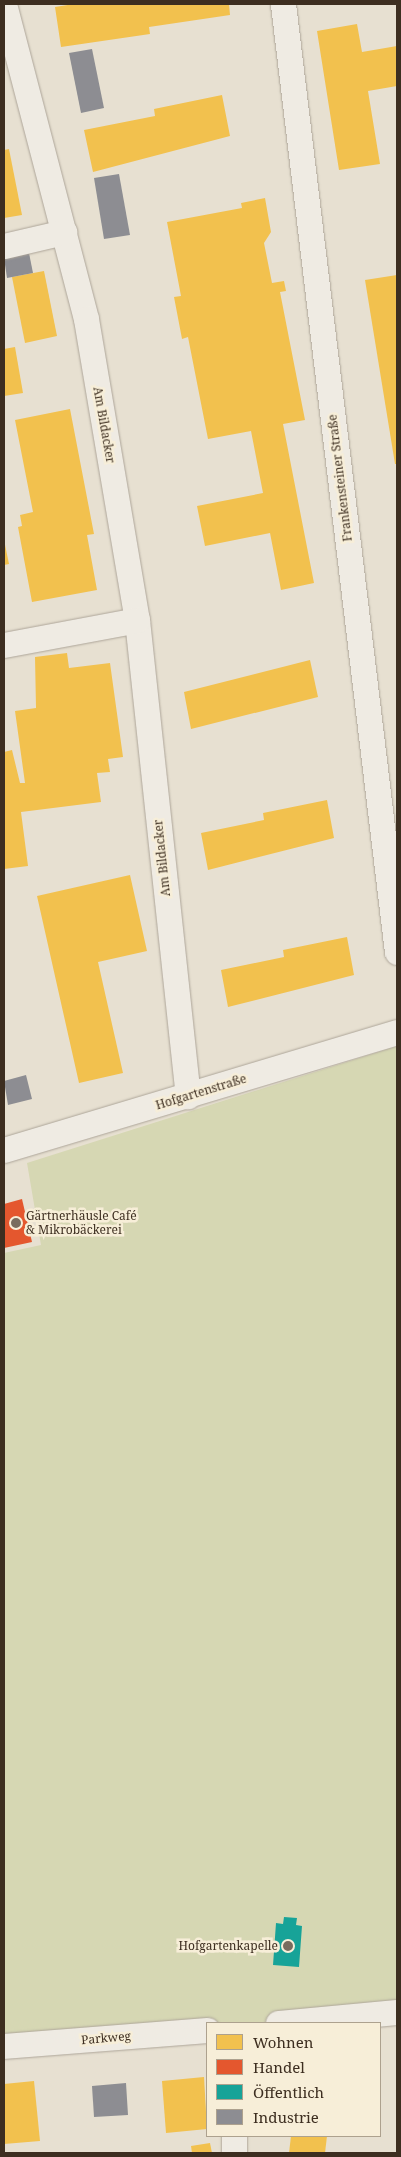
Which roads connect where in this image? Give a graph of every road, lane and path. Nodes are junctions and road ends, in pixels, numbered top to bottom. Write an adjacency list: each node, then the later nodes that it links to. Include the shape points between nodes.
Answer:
1 (4, 4): 3 (street, Am Bildacker)
2 (284, 4): 7 (street, Frankensteiner Straße)
3 (64, 232): 4 (street); 5 (street, Am Bildacker, via 86,319)
4 (4, 246)
5 (137, 620): 6 (street); 9 (street, Am Bildacker)
6 (4, 645)
7 (397, 952)
8 (397, 1032): 9 (street, Hofgartenstraße)
9 (188, 1096): 10 (street, Hofgartenstraße)
10 (4, 1150)
11 (397, 2012): 12 (street)
12 (289, 2022)
13 (206, 2030): 14 (street, Parkweg)
14 (4, 2046)
15 (234, 2137): 16 (street)
16 (234, 2153)

